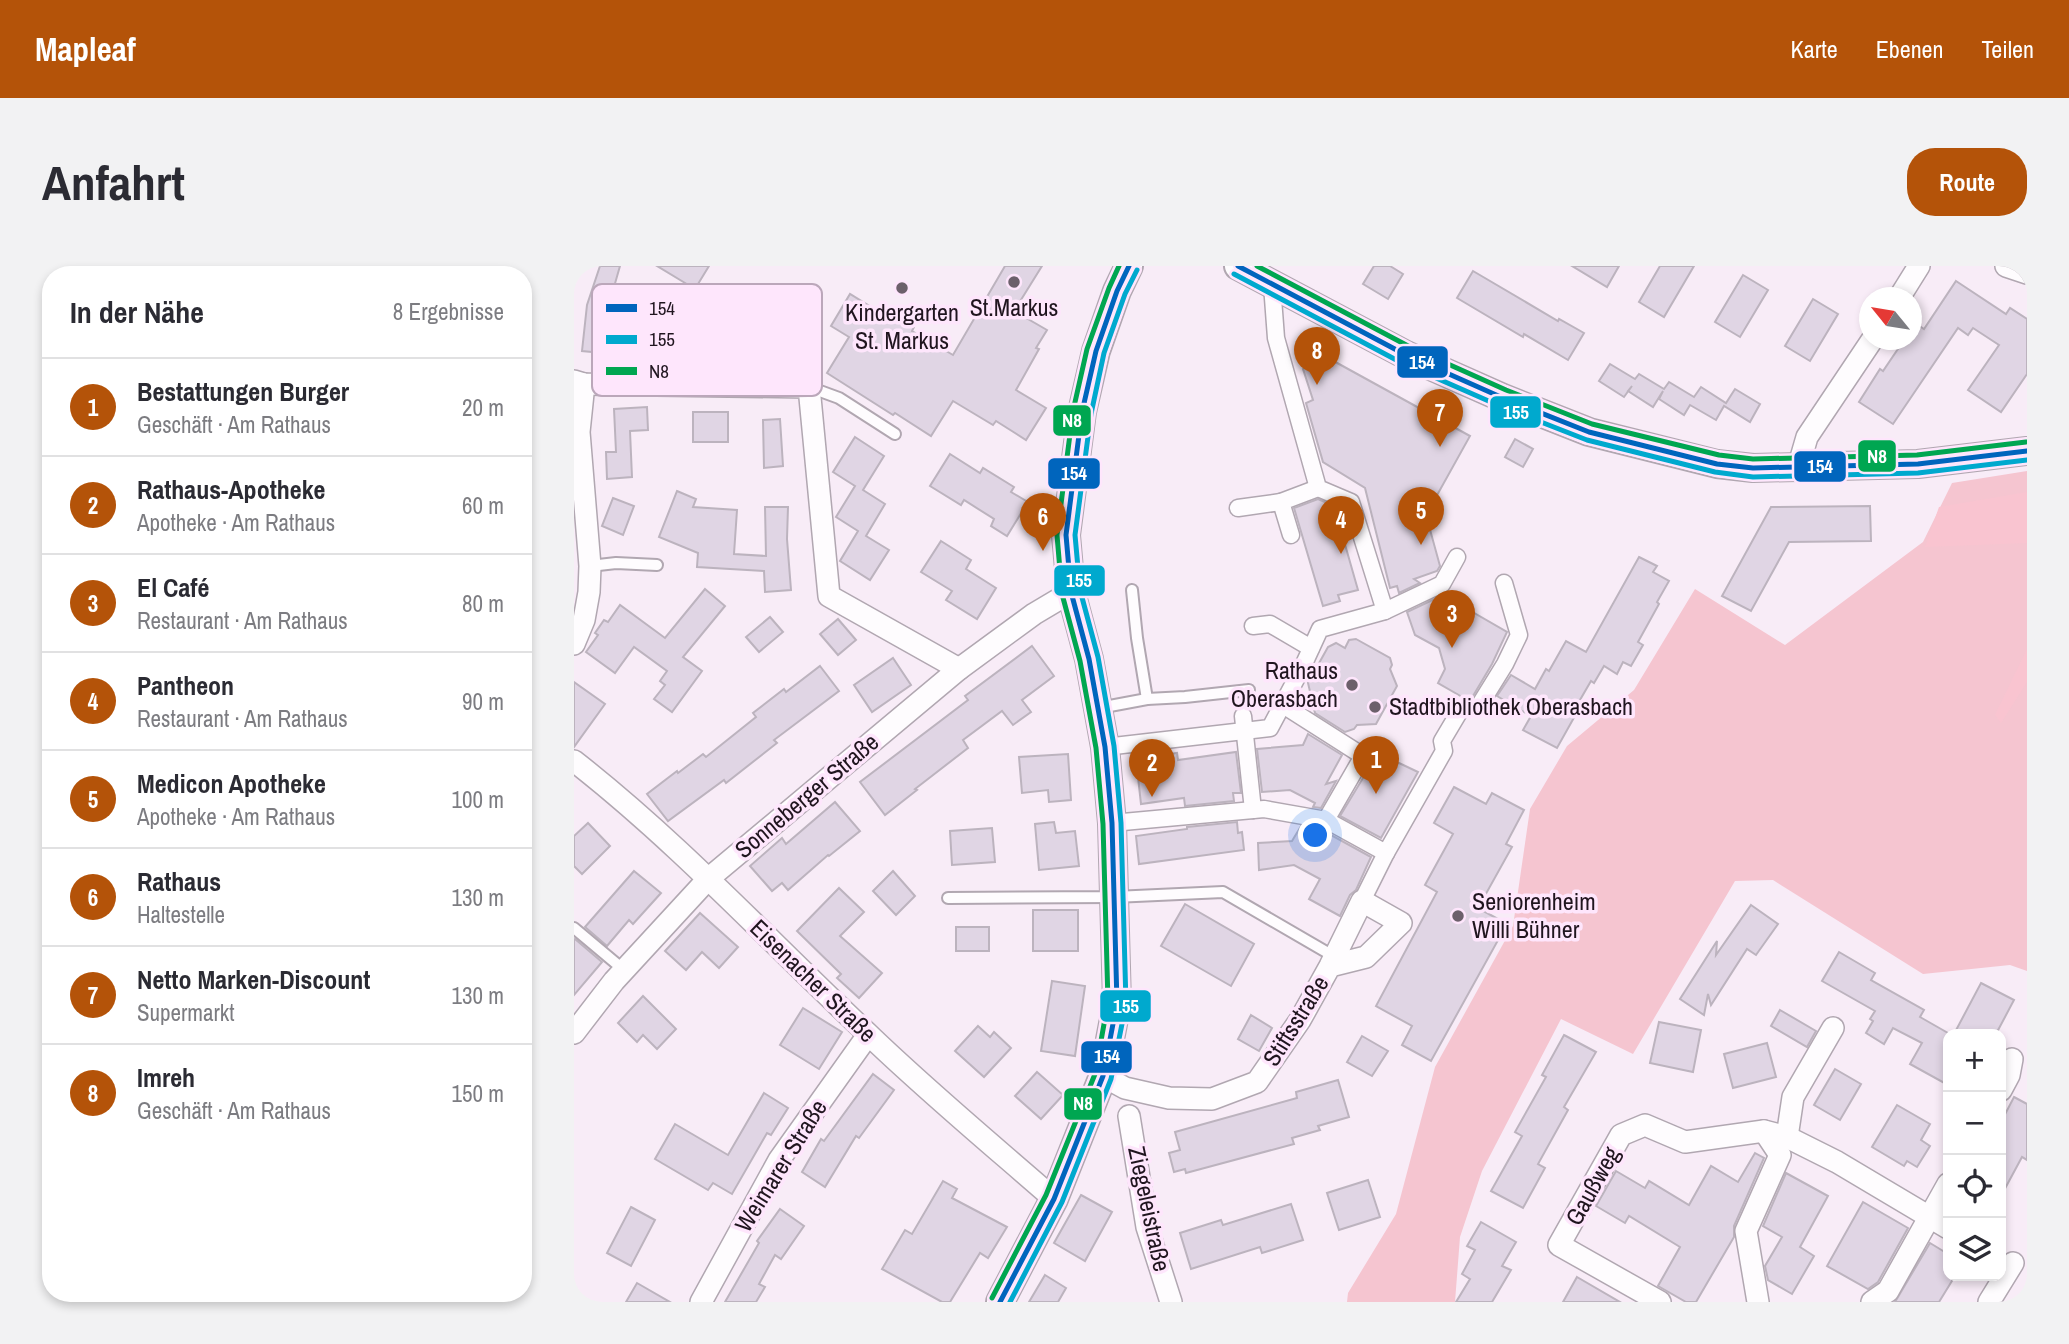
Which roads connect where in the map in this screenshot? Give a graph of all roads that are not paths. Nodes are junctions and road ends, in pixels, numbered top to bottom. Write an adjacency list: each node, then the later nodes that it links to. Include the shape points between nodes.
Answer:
1 (1129, 266): 24 (street, via 1096,351 1082,412 1066,535)
2 (1238, 266): 6 (street)
3 (1919, 266): 7 (street)
4 (2006, 266): 5 (street)
5 (2027, 273)
6 (1272, 285): 14 (street, via 1406,355 1589,432 1717,464); 15 (street, via 1276,338)
7 (1906, 287)
8 (1865, 350): 14 (street, via 1807,437)
9 (579, 383): 21 (street)
10 (822, 392): 12 (lane)
11 (810, 396): 29 (street, via 829,596)
12 (895, 434)
13 (2027, 451): 14 (street, via 1917,464)
14 (1798, 468)
15 (1318, 488): 16 (street); 25 (street, via 1351,502)
16 (1281, 502): 17 (street); 18 (street)
17 (1238, 508)
18 (1292, 535)
19 (1457, 557): 25 (street, via 1442,584)
20 (657, 565): 21 (lane)
21 (590, 566): 27 (street, via 584,620)
22 (1504, 583): 40 (street, via 1519,635 1479,706 1461,709 1442,741 1444,751)
23 (1132, 590): 31 (lane)
24 (1071, 592): 29 (street, Sonneberger Straße); 33 (street)
25 (1385, 611): 28 (street, via 1320,629)
26 (1253, 626): 28 (street, via 1270,624)
27 (574, 644)
28 (1311, 648): 32 (street)
29 (959, 669): 41 (street, Sonneberger Straße)
30 (1249, 690): 31 (lane)
31 (1147, 699): 33 (lane)
32 (1283, 705): 34 (street, via 1270,727); 38 (street, via 1363,756)
33 (1099, 708): 35 (street)
34 (1244, 723): 35 (street); 37 (street)
35 (1105, 747): 39 (street)
36 (574, 761): 41 (street, Eisenacher Straße)
37 (1253, 810): 38 (street); 39 (street)
38 (1326, 820): 40 (street)
39 (1112, 823): 42 (street)
40 (1386, 853): 44 (street)
41 (708, 879): 47 (street, Sonneberger Straße); 50 (street, Eisenacher Straße)
42 (1114, 897): 43 (lane); 46 (lane, via 1223,892); 52 (street, via 1117,1003)
43 (948, 898)
44 (1362, 901): 46 (street, Stiftsstraße); 46 (street, Stiftsstraße, via 1401,923 1366,957)
45 (574, 928): 47 (lane)
46 (1333, 961): 52 (street, Stiftsstraße, via 1257,1082 1212,1099 1169,1098 1125,1088)
47 (624, 970): 49 (street, Sonneberger Straße)
48 (1833, 1028): 56 (street, via 1793,1097)
49 (574, 1034)
50 (868, 1035): 58 (street, Eisenacher Straße); 62 (street, Weimarer Straße, via 779,1160)
51 (2012, 1059): 53 (street)
52 (1103, 1076): 58 (street)
53 (2006, 1081)
54 (1129, 1116): 64 (street, Ziegeleistraße, via 1147,1227)
55 (1764, 1131): 56 (street); 65 (street, Gaußweg, via 1685,1142 1644,1125 1621,1135 1559,1245); 66 (street, via 1780,1155 1746,1231)
56 (1787, 1137): 59 (street)
57 (1943, 1193): 59 (street)
58 (1054, 1199): 63 (street)
59 (1929, 1218): 60 (street); 67 (street, via 1888,1291)
60 (1943, 1225)
61 (2014, 1264): 68 (street)
62 (701, 1302)
63 (1000, 1302)
64 (1171, 1302)
65 (1660, 1302)
66 (1758, 1302)
67 (1872, 1302)
68 (1989, 1302)

